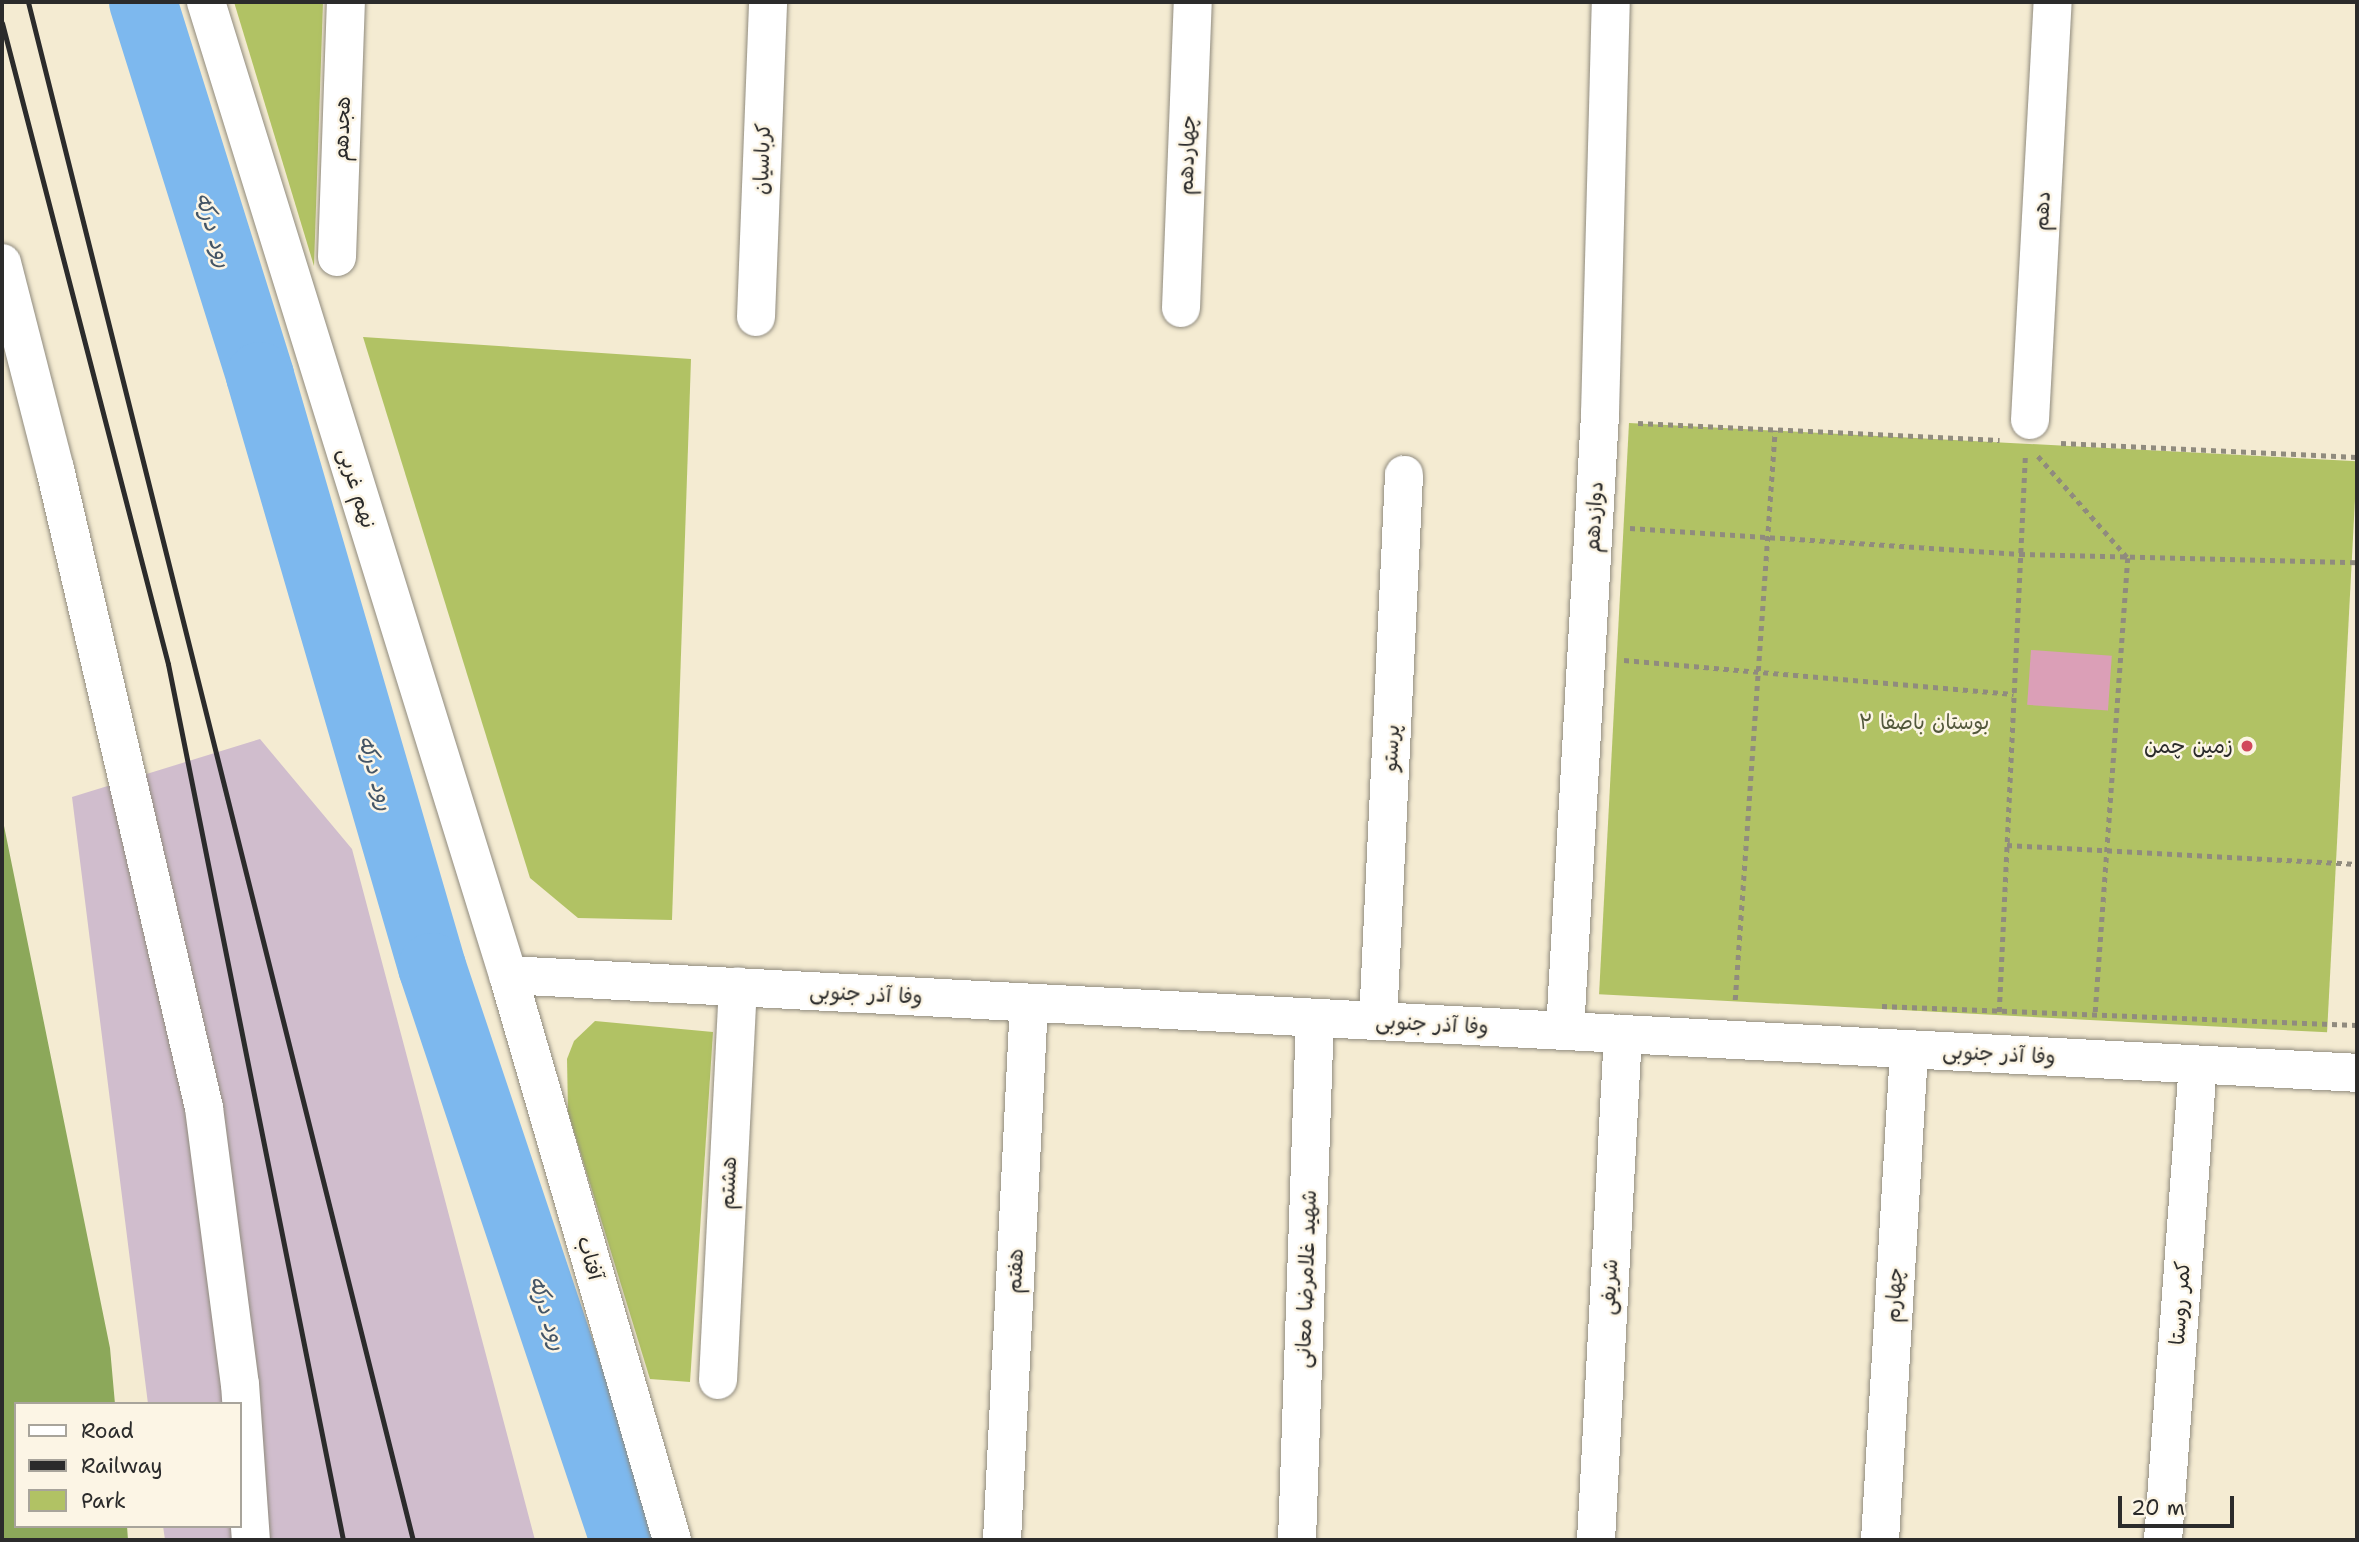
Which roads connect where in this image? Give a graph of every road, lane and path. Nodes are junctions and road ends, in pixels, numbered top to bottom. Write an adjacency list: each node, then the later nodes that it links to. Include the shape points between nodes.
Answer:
1 (206, 2): 27 (street, نهم غربی)
2 (346, 2): 7 (street, هجدهم)
3 (768, 2): 10 (street, کرباسیان)
4 (1193, 2): 9 (street, چهاردهم)
5 (1612, 2): 39 (street, دوازدهم, via 1600,414)
6 (2053, 2): 13 (street, دهم)
7 (337, 257)
8 (2, 263): 45 (street, via 55,469 204,1108)
9 (1181, 309)
10 (755, 317)
11 (1629, 423): 12 (path)
12 (1775, 430): 13 (path); 17 (path)
13 (2031, 442): 14 (path); 18 (path); 19 (path)
14 (2357, 457)
15 (1404, 475): 37 (street, پرستو)
16 (1622, 527): 17 (path)
17 (1768, 539): 18 (path); 22 (path)
18 (2020, 554): 19 (path); 23 (path)
19 (2128, 558): 20 (path); 25 (path)
20 (2357, 562)
21 (1615, 659): 22 (path)
22 (1758, 672): 23 (path); 30 (path)
23 (2014, 694): 24 (path)
24 (2007, 845): 25 (path); 34 (path)
25 (2109, 849): 26 (path); 35 (path)
26 (2357, 864)
27 (508, 975): 28 (street, وفا آذر جنوبی); 48 (street, آفتاب)
28 (738, 987): 32 (street, وفا آذر جنوبی); 44 (street, هشتم)
29 (1722, 999): 30 (path)
30 (1735, 1000): 31 (path)
31 (1749, 1000)
32 (1029, 1003): 36 (street, وفا آذر جنوبی); 49 (street, هفتم)
33 (1874, 1005): 34 (path)
34 (1999, 1010): 35 (path)
35 (2095, 1014): 38 (path)
36 (1315, 1018): 37 (street, وفا آذر جنوبی); 50 (street, شهید غلامرضا معانی)
37 (1377, 1021): 39 (street, وفا آذر جنوبی)
38 (2357, 1024)
39 (1564, 1031): 40 (street, وفا آذر جنوبی)
40 (1623, 1034): 41 (street, وفا آذر جنوبی); 51 (street, شریفی)
41 (1909, 1049): 42 (street, وفا آذر جنوبی); 52 (street, چهارم)
42 (2198, 1065): 43 (street, وفا آذر جنوبی); 53 (street, کمر روستا)
43 (2357, 1073)
44 (718, 1380)
45 (241, 1402)
46 (242, 1412): 47 (street)
47 (251, 1540)
48 (672, 1540)
49 (1002, 1540)
50 (1297, 1540)
51 (1596, 1540)
52 (1880, 1540)
53 (2163, 1540)

